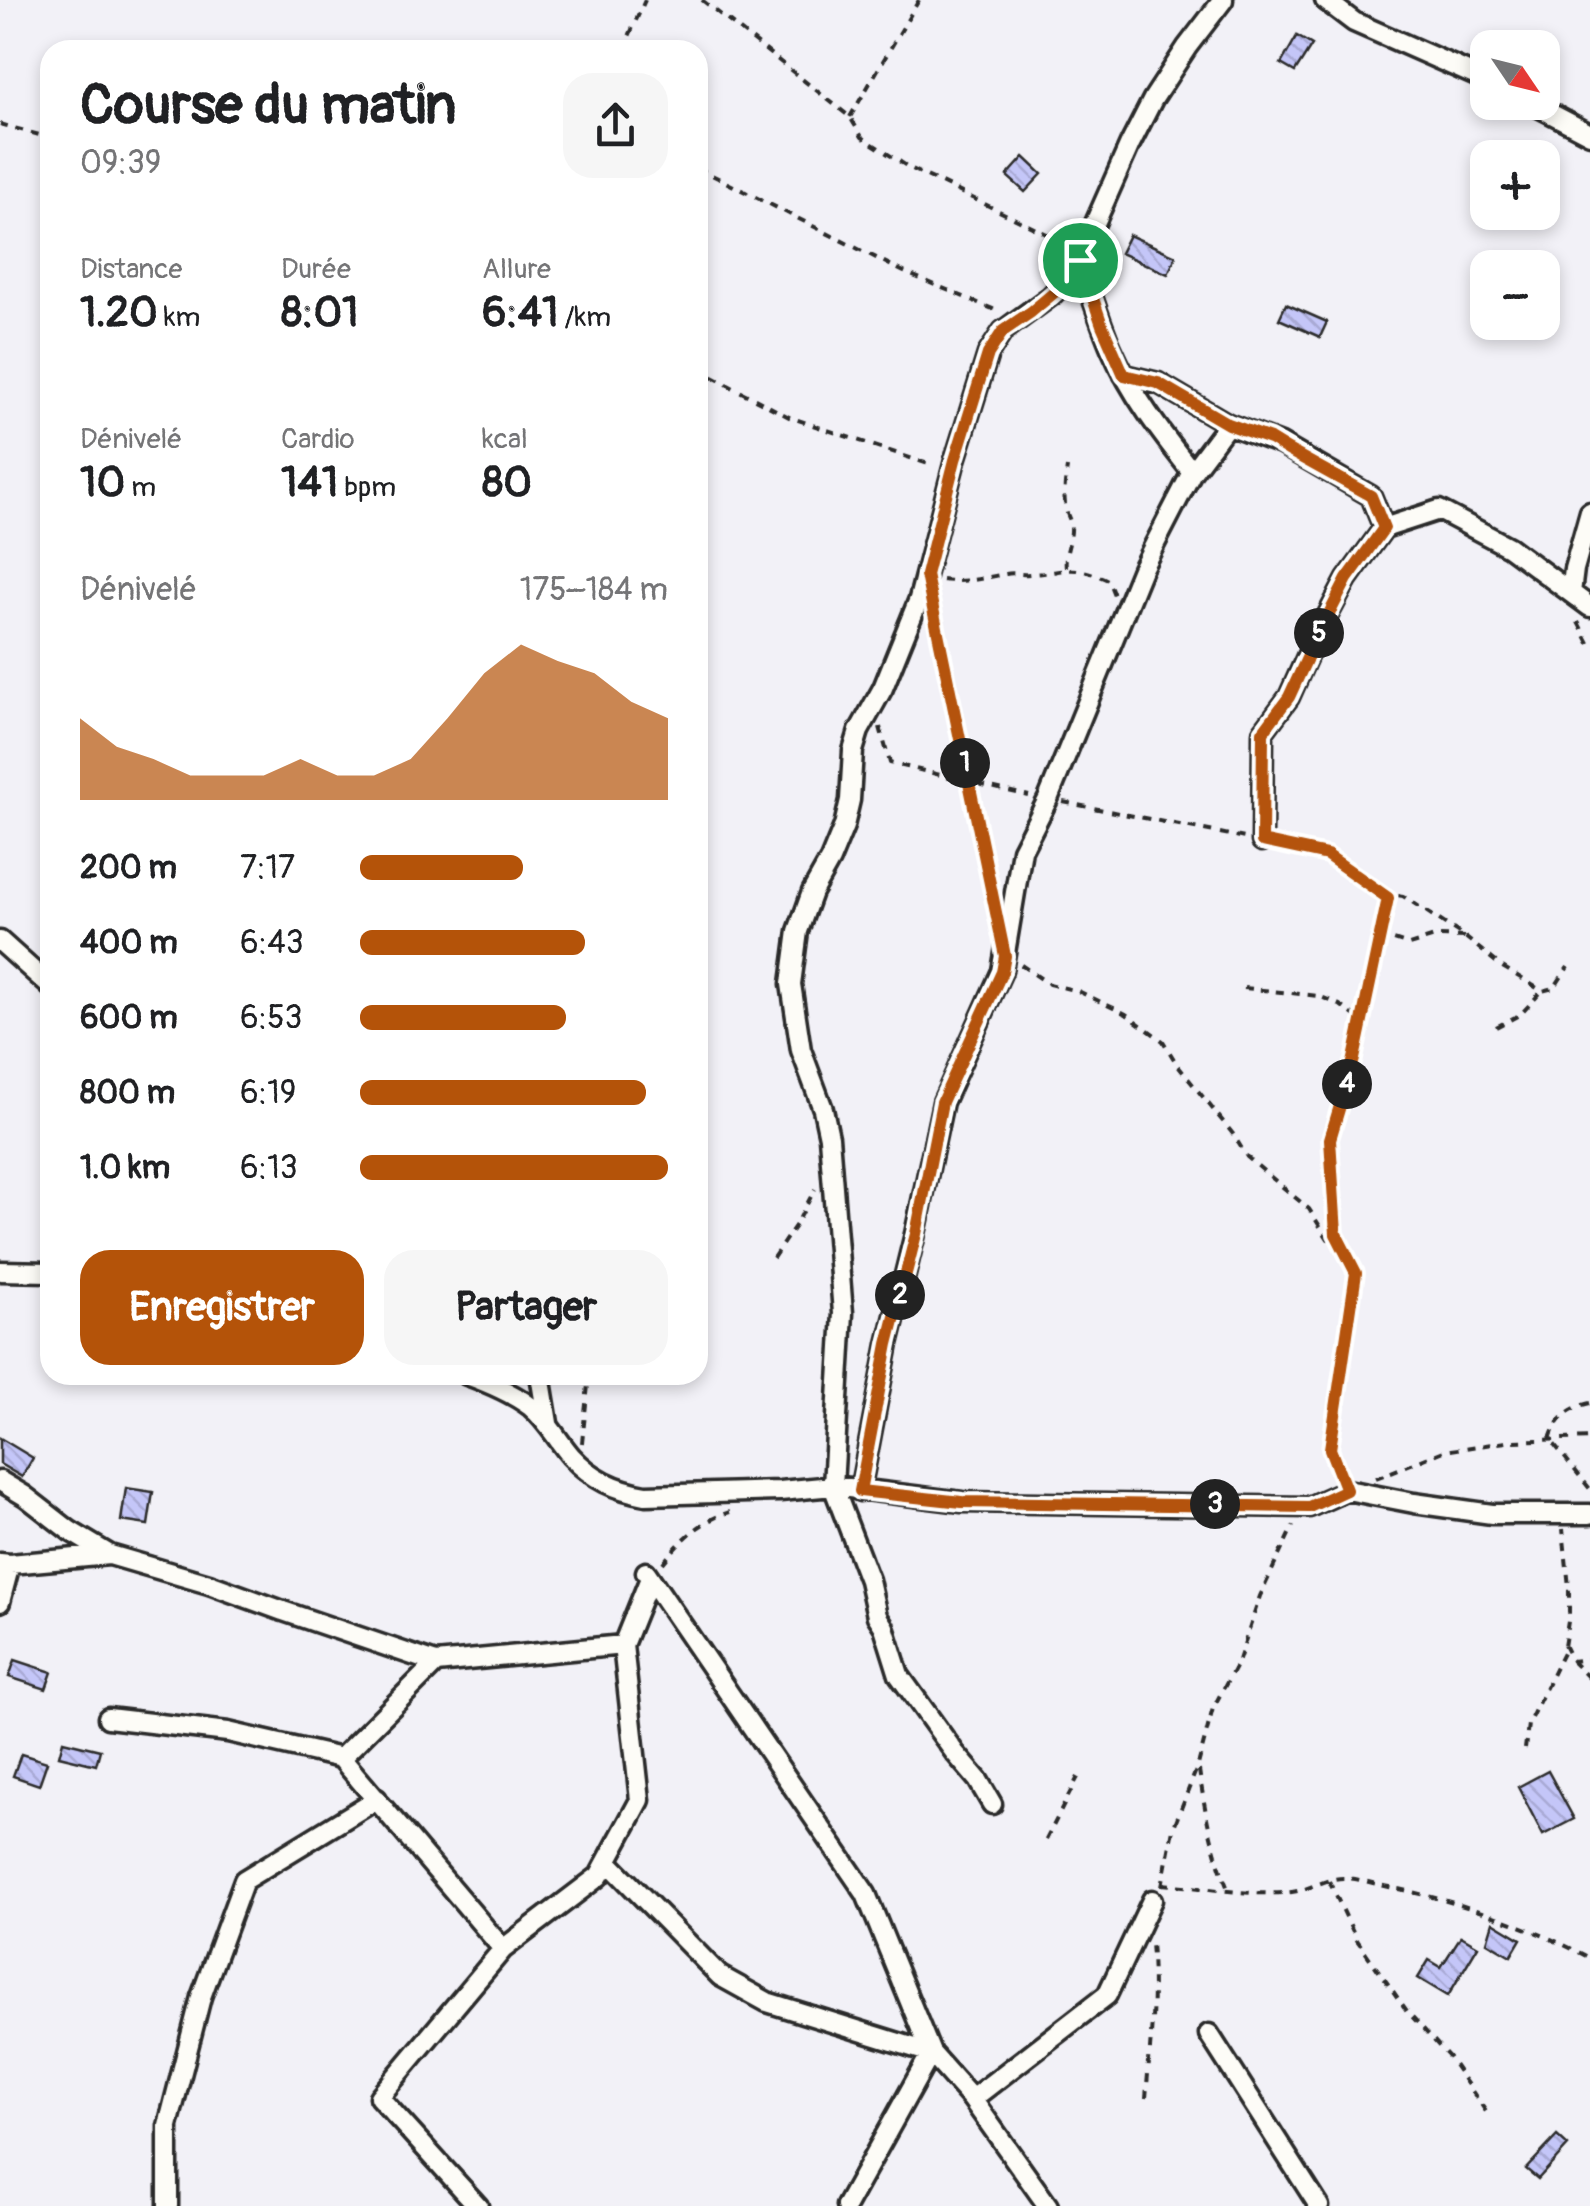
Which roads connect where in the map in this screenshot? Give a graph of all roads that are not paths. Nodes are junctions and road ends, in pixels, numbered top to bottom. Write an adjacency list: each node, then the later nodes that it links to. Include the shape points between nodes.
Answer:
1 (1223, 0): 6 (street, via 1154,98)
2 (1325, 0): 3 (street, via 1354,22)
3 (1470, 74)
4 (1560, 118): 5 (street)
5 (1590, 134)
6 (1080, 260): 7 (street); 23 (street, via 1062,286 997,337 988,354 926,575 883,688 858,731 844,826 798,931 791,984 802,1050 829,1137 843,1313)
7 (1124, 375): 8 (street, via 1158,383); 9 (street)
8 (1228, 424): 9 (street); 11 (street, via 1280,444 1371,496)
9 (1192, 472): 24 (street, via 1142,569 1022,850 1002,972 942,1102)
10 (1590, 512): 12 (street)
11 (1384, 528): 12 (street, via 1438,510 1509,547); 14 (street, via 1347,579 1289,697 1263,732)
12 (1571, 594): 13 (street)
13 (1590, 606)
14 (1262, 841)
15 (0, 941): 16 (street)
16 (40, 977)
17 (0, 1270): 18 (street)
18 (40, 1272)
19 (490, 1385): 21 (street)
20 (542, 1385): 21 (street)
21 (548, 1424): 23 (street, via 579,1463 626,1492)
22 (0, 1481): 26 (street)
23 (833, 1486): 24 (street); 34 (street, via 899,1675)
24 (860, 1491): 25 (street, via 962,1502 1309,1507 1346,1490 1492,1514)
25 (1590, 1514)
26 (110, 1555): 27 (street); 30 (street)
27 (5, 1563): 28 (street)
28 (0, 1602)
29 (623, 1645): 30 (street); 35 (street, via 640,1800); 39 (street, via 651,1572 866,1894)
30 (436, 1662): 32 (street)
31 (108, 1718): 32 (street, via 228,1732)
32 (342, 1758): 33 (street)
33 (377, 1799): 37 (street); 42 (street, via 244,1880 201,1997 168,2126)
34 (992, 1804)
35 (606, 1861): 37 (street, via 598,1876); 39 (street, via 720,1976 766,2002)
36 (1157, 1898): 40 (street, via 1107,1995)
37 (504, 1950): 41 (street, via 379,2098)
38 (1208, 2034): 45 (street)
39 (931, 2053): 40 (street); 43 (street)
40 (972, 2098): 44 (street)
41 (471, 2202)
42 (168, 2206)
43 (846, 2206)
44 (1048, 2206)
45 (1319, 2206)

